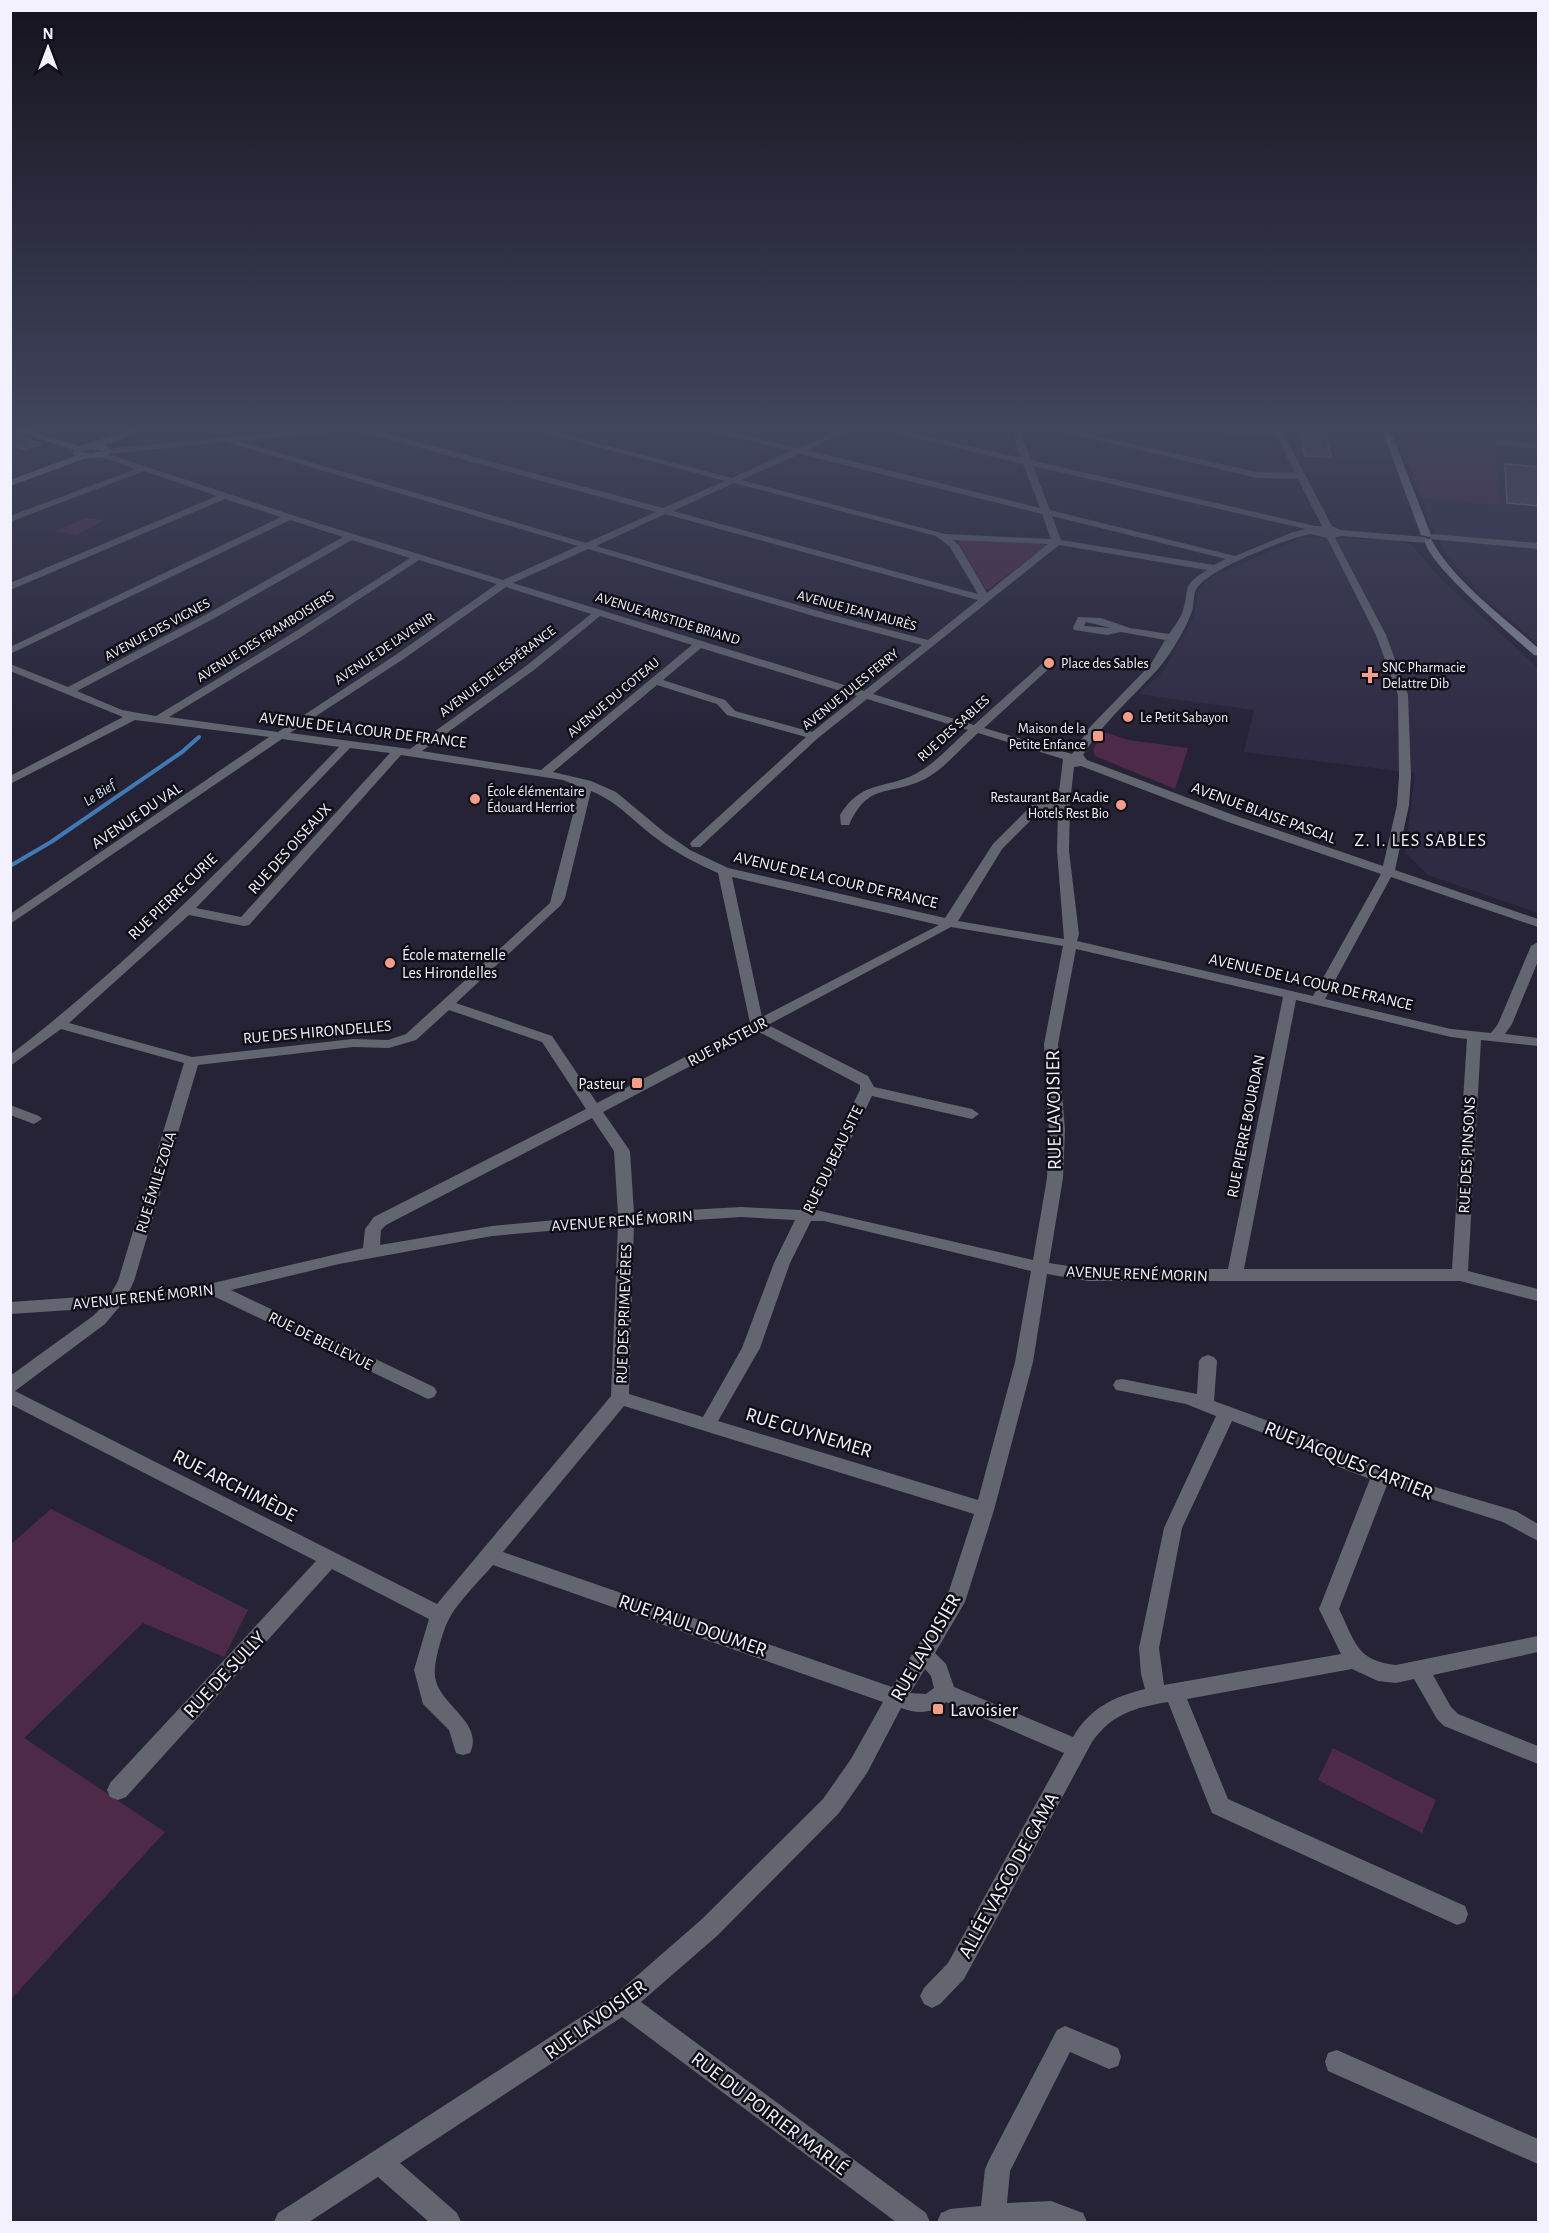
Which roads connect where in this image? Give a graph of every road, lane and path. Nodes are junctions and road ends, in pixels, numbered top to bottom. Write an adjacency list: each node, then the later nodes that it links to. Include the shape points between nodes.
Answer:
1 (142, 531): 24 (street)
2 (259, 531): 31 (street)
3 (336, 531): 14 (street, AVENUE ARISTIDE BRIAND)
4 (539, 531): 18 (street, AVENUE JEAN JAURÈS)
5 (619, 531): 18 (street, AVENUE DE L'AVENIR)
6 (738, 531): 25 (street)
7 (924, 531): 15 (street)
8 (1053, 531): 17 (street)
9 (1128, 531): 21 (street)
10 (1307, 531): 21 (street, RUE LAVOISIER)
11 (1332, 531): 54 (street, via 1381,635 1403,694 1403,805)
12 (1335, 531): 16 (street)
13 (1425, 531): 16 (street)
14 (352, 536): 20 (street, AVENUE ARISTIDE BRIAND); 36 (street, AVENUE DES VIGNES)
15 (946, 537): 17 (street); 25 (street)
16 (1427, 537): 19 (street); 32 (street, via 1430,547 1459,582)
17 (1057, 542): 22 (street); 25 (street, AVENUE JULES FERRY)
18 (589, 545): 23 (street, AVENUE DE L'AVENIR); 30 (street, AVENUE JEAN JAURÈS)
19 (1539, 546)
20 (418, 557): 23 (street, AVENUE ARISTIDE BRIAND); 39 (street, AVENUE DES FRAMBOISIERS)
21 (1236, 559): 22 (street, RUE LAVOISIER)
22 (1214, 568): 28 (street, RUE LAVOISIER, via 1193,585 1187,613)
23 (505, 583): 26 (street, AVENUE ARISTIDE BRIAND); 41 (street, AVENUE DE L'AVENIR)
24 (10, 588)
25 (986, 599): 30 (street, AVENUE JULES FERRY)
26 (599, 612): 29 (street, AVENUE ARISTIDE BRIAND); 45 (street, AVENUE DE L'ESPÉRANCE, via 530,668)
27 (1121, 629): 28 (street)
28 (1172, 638): 46 (street, RUE LAVOISIER, via 1155,666 1094,729)
29 (700, 643): 35 (street, AVENUE DU COTEAU); 37 (street, AVENUE ARISTIDE BRIAND)
30 (931, 644): 37 (street, AVENUE JULES FERRY)
31 (10, 651)
32 (1539, 653)
33 (1049, 663): 40 (street, RUE DES SABLES)
34 (10, 667): 36 (street, AVENUE DE LA COUR DE FRANCE)
35 (656, 681): 42 (street, via 721,702 731,713); 47 (street, AVENUE DU COTEAU)
36 (68, 692): 38 (street, AVENUE DE LA COUR DE FRANCE)
37 (866, 694): 40 (street, AVENUE ARISTIDE BRIAND); 42 (street, AVENUE JULES FERRY)
38 (133, 716): 39 (street, AVENUE DE LA COUR DE FRANCE); 48 (street)
39 (158, 719): 41 (street, AVENUE DE LA COUR DE FRANCE)
40 (976, 728): 46 (street, AVENUE ARISTIDE BRIAND); 51 (street, RUE DES SABLES, via 922,776 863,795 845,815)
41 (279, 736): 43 (street, AVENUE DE LA COUR DE FRANCE); 56 (street, AVENUE DU VAL)
42 (814, 736): 52 (street, AVENUE JULES FERRY)
43 (347, 745): 44 (street, AVENUE DE LA COUR DE FRANCE); 55 (street, RUE PIERRE CURIE)
44 (398, 751): 45 (street, AVENUE DE LA COUR DE FRANCE); 55 (street, RUE DES OISEAUX, via 244,922)
45 (412, 753): 47 (street, AVENUE DE LA COUR DE FRANCE)
46 (1074, 759): 50 (street, RUE LAVOISIER); 54 (street, AVENUE BLAISE PASCAL, via 1242,823)
47 (544, 773): 49 (street, AVENUE DE LA COUR DE FRANCE)
48 (10, 781)
49 (587, 784): 53 (street, AVENUE DE LA COUR DE FRANCE, via 618,799 686,853); 63 (street, RUE DES HIRONDELLES, via 555,905)
50 (1064, 803): 57 (street, RUE PASTEUR, via 1036,808 997,846); 59 (street, RUE LAVOISIER, via 1063,851)
51 (846, 822)
52 (696, 844)
53 (724, 871): 57 (street, AVENUE DE LA COUR DE FRANCE); 65 (street)
54 (1388, 872): 58 (street, AVENUE BLAISE PASCAL); 62 (street)
55 (186, 910): 64 (street, RUE PIERRE CURIE)
56 (10, 920)
57 (949, 923): 59 (street, AVENUE DE LA COUR DE FRANCE); 65 (street, RUE PASTEUR)
58 (1539, 923)
59 (1071, 943): 61 (street, AVENUE DE LA COUR DE FRANCE); 79 (street, RUE LAVOISIER, via 1051,1044 1057,1130)
60 (1539, 946): 67 (street)
61 (1290, 995): 62 (street, AVENUE DE LA COUR DE FRANCE); 80 (street, RUE PIERRE BOURDAN)
62 (1317, 1001): 66 (street, AVENUE DE LA COUR DE FRANCE)
63 (448, 1005): 69 (street, RUE DES HIRONDELLES, via 411,1037 398,1042 353,1043); 73 (street, RUE DES PRIMEVÈRES, via 547,1039)
64 (61, 1025): 69 (street); 70 (street, RUE PIERRE CURIE)
65 (757, 1025): 71 (street, RUE DU BEAU SITE, via 863,1079); 73 (street, RUE PASTEUR)
66 (1474, 1036): 67 (street, AVENUE DE LA COUR DE FRANCE); 81 (street, RUE DES PINSONS)
67 (1495, 1038): 68 (street, AVENUE DE LA COUR DE FRANCE)
68 (1539, 1042)
69 (192, 1061): 84 (street, RUE ÉMILE ZOLA, via 126,1281)
70 (10, 1062)
71 (867, 1090): 74 (street); 76 (street, RUE DU BEAU SITE)
72 (10, 1110): 75 (street)
73 (594, 1111): 77 (street, RUE DES PRIMEVÈRES, via 622,1150); 78 (street, RUE PASTEUR, via 380,1221 373,1229)
74 (972, 1114)
75 (34, 1119)
76 (805, 1215): 77 (street, AVENUE RENÉ MORIN, via 741,1212); 79 (street, AVENUE RENÉ MORIN, via 824,1216); 94 (street, RUE DU BEAU SITE, via 782,1263 751,1348)
77 (626, 1219): 78 (street, AVENUE RENÉ MORIN, via 492,1231); 91 (street, RUE DES PRIMEVÈRES)
78 (371, 1252): 82 (street, AVENUE RENÉ MORIN)
79 (1040, 1267): 80 (street, AVENUE RENÉ MORIN, via 1088,1275); 96 (street, RUE LAVOISIER, via 1024,1362)
80 (1235, 1270): 81 (street, AVENUE RENÉ MORIN)
81 (1460, 1275): 83 (street, AVENUE RENÉ MORIN)
82 (213, 1289): 84 (street, AVENUE RENÉ MORIN); 89 (street, RUE DE BELLEVUE)
83 (1539, 1294)
84 (113, 1301): 85 (street, AVENUE RENÉ MORIN); 88 (street, RUE ÉMILE ZOLA, via 99,1320)
85 (10, 1308)
86 (1208, 1361): 92 (street)
87 (1122, 1385): 92 (street, RUE JACQUES CARTIER)
88 (10, 1386)
89 (428, 1392)
90 (10, 1396): 99 (street, RUE ARCHIMÈDE)
91 (620, 1398): 94 (street, RUE GUYNEMER); 98 (street, RUE DES PRIMEVÈRES)
92 (1205, 1405): 93 (street, RUE JACQUES CARTIER)
93 (1227, 1412): 95 (street, RUE JACQUES CARTIER); 106 (street, via 1173,1528 1149,1648 1151,1674)
94 (708, 1424): 96 (street, RUE GUYNEMER)
95 (1381, 1476): 97 (street, RUE JACQUES CARTIER, via 1509,1516); 103 (street, via 1329,1609)
96 (985, 1510): 102 (street, RUE LAVOISIER, via 955,1602)
97 (1539, 1533)
98 (488, 1555): 100 (street, RUE DES PRIMEVÈRES); 107 (street, RUE PAUL DOUMER)
99 (330, 1559): 100 (street, RUE ARCHIMÈDE); 111 (street, RUE DE SULLY)
100 (440, 1615): 108 (street, via 424,1670 430,1698 458,1725)
101 (1539, 1644): 104 (street)
102 (923, 1655): 105 (street, via 937,1666 944,1679); 107 (street, RUE LAVOISIER)
103 (1354, 1660): 104 (street, via 1378,1672 1396,1674); 106 (street, ALLÉE VASCO DE GAMA)
104 (1419, 1669): 110 (street, via 1451,1720)
105 (944, 1692): 107 (street, RUE PAUL DOUMER, via 930,1703 916,1704); 109 (street)
106 (1165, 1694): 109 (street, ALLÉE VASCO DE GAMA, via 1130,1702 1100,1715); 112 (street, via 1220,1806)
107 (896, 1698): 114 (street, RUE LAVOISIER, via 831,1806 710,1927)
108 (464, 1746)
109 (1077, 1749): 113 (street, ALLÉE VASCO DE GAMA, via 956,1971)
110 (1539, 1755)
111 (118, 1790)
112 (1457, 1914)
113 (932, 1996)
114 (623, 2003): 118 (street, RUE LAVOISIER); 122 (street, RUE DU POIRIER MARLÉ)
115 (1109, 2057): 119 (street, via 1065,2038 998,2169)
116 (1337, 2062): 117 (street)
117 (1539, 2152)
118 (379, 2161): 120 (street, RUE LAVOISIER); 121 (street)
119 (993, 2217): 123 (street); 124 (street, via 1051,2214)
120 (287, 2223)
121 (448, 2223)
122 (917, 2223)
123 (950, 2223)
124 (1074, 2223)

